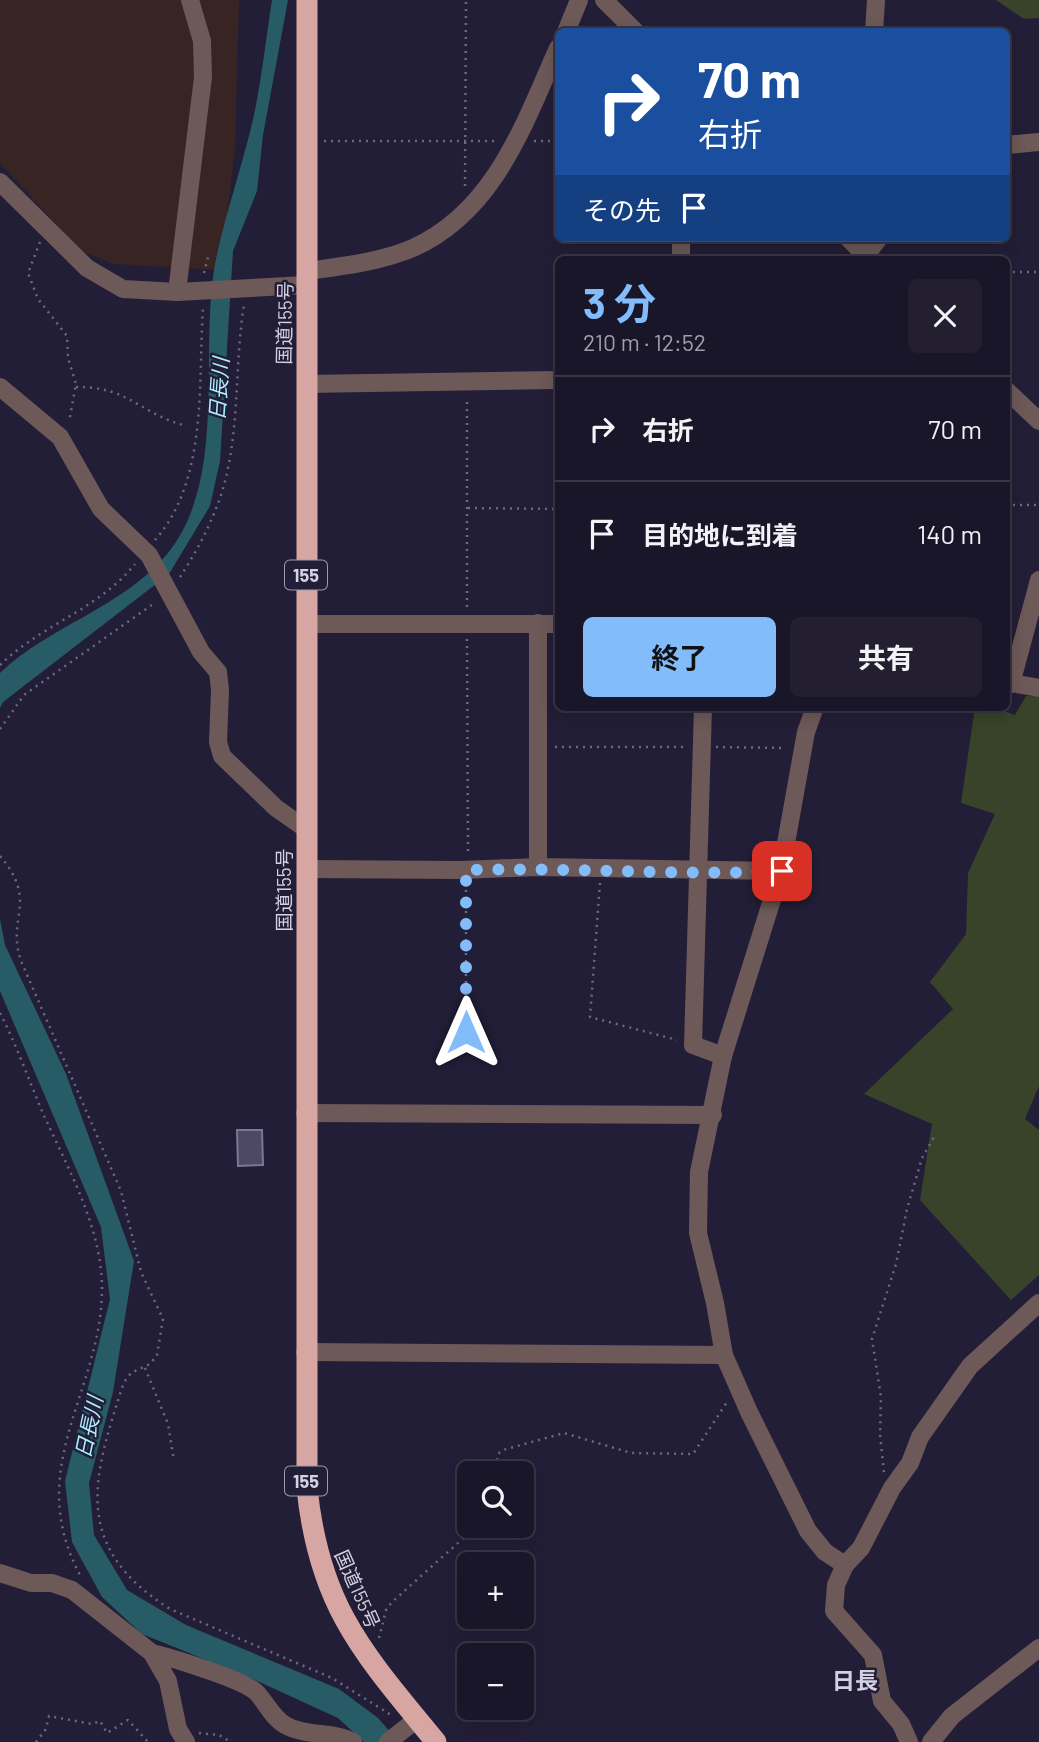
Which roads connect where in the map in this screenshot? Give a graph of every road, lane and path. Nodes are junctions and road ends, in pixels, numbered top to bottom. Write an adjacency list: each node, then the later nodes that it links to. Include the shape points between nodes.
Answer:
1 (190, 0): 28 (street, via 202,41 203,77)
2 (307, 0): 13 (highway, 国道155号 / 155)
3 (466, 0): 14 (path)
4 (579, 0): 7 (street)
5 (604, 0): 8 (street)
6 (876, 0): 9 (street)
7 (568, 28)
8 (632, 28)
9 (874, 28)
10 (555, 55): 11 (street)
11 (517, 141): 12 (path); 14 (path); 18 (street)
12 (555, 141)
13 (307, 142): 14 (path); 25 (highway, 国道155号 / 155)
14 (466, 142): 18 (path, via 465,197)
15 (1039, 142): 16 (street)
16 (1010, 145)
17 (0, 182): 19 (street)
18 (472, 205): 25 (street, via 414,247)
19 (48, 231): 28 (street, via 107,283 142,292); 32 (path, via 40,240 29,273 38,299 65,331)
20 (852, 242): 22 (street)
21 (209, 253): 27 (path)
22 (864, 256)
23 (1010, 272): 24 (path)
24 (1039, 272)
25 (307, 278): 26 (street); 30 (highway, 国道155号 / 155)
26 (243, 288): 27 (street); 43 (path, via 225,482 201,541)
27 (207, 289): 28 (street); 41 (path, via 188,475 166,527)
28 (177, 292)
29 (555, 380): 30 (street)
30 (306, 384): 45 (highway, 国道155号 / 155)
31 (0, 387): 36 (street)
32 (76, 387): 35 (path, via 124,394 154,415); 36 (path, via 71,419)
33 (1010, 394): 34 (street)
34 (1039, 421)
35 (187, 426)
36 (60, 437): 41 (street, via 101,509)
37 (1010, 505): 38 (path)
38 (1039, 506)
39 (468, 508): 40 (path)
40 (555, 509)
41 (147, 553): 43 (street); 47 (path, via 111,590)
42 (1039, 580): 48 (street)
43 (167, 590): 53 (path, via 24,695); 57 (street, via 201,652 218,671 222,756 276,808)
44 (538, 623): 45 (street); 46 (street); 55 (street)
45 (306, 624): 57 (highway, 国道155号 / 155)
46 (555, 624)
47 (0, 665)
48 (1010, 680)
49 (1010, 683): 50 (street)
50 (1039, 688)
51 (703, 711): 54 (street)
52 (814, 711): 56 (street)
53 (0, 729)
54 (702, 746): 55 (path); 56 (path); 64 (street)
55 (538, 747): 59 (street)
56 (802, 748): 63 (street)
57 (306, 829): 60 (highway, 国道155号 / 155)
58 (0, 856): 75 (path, via 20,885 22,910 16,936 21,961 121,1191 142,1272 163,1319 157,1355)
59 (538, 867): 61 (street); 62 (street)
60 (306, 869): 62 (street); 69 (highway, 国道155号 / 155)
61 (601, 869): 64 (street); 67 (path, via 590,1017)
62 (466, 870): 66 (path)
63 (782, 871): 64 (street); 68 (street)
64 (698, 872): 67 (street)
65 (0, 1013): 83 (path, via 86,1214 100,1263 100,1325 65,1443 58,1489 72,1560)
66 (466, 1032)
67 (693, 1045): 68 (street)
68 (723, 1056): 70 (street)
69 (305, 1113): 70 (street); 73 (highway, 国道155号 / 155)
70 (713, 1115): 74 (street, via 699,1172 698,1233)
71 (934, 1137): 79 (path, via 922,1158 872,1339 881,1398 883,1469)
72 (1039, 1303): 79 (street, via 970,1366 920,1437 910,1463)
73 (305, 1352): 74 (street); 86 (highway, 国道155号 / 155, via 310,1525 330,1592)
74 (724, 1355): 76 (street)
75 (144, 1367): 77 (path, via 168,1424); 87 (path, via 124,1382 97,1479 99,1520 113,1554 153,1598 185,1617 332,1678)
76 (739, 1390): 78 (path, via 693,1454 631,1454 564,1433 503,1450); 81 (street, via 808,1531 825,1552)
77 (174, 1461)
78 (496, 1461)
79 (892, 1488): 81 (street, via 861,1548)
80 (464, 1538): 86 (path, via 386,1609)
81 (845, 1565): 94 (street, via 836,1585 834,1611 873,1655 882,1701)
82 (0, 1573): 83 (street, via 72,1590)
83 (92, 1605): 85 (street)
84 (1039, 1648): 95 (street, via 952,1716)
85 (152, 1653): 88 (street, via 168,1681); 92 (street, via 198,1666 257,1692 264,1706 285,1725)
86 (372, 1664): 87 (highway, 国道155号 / 155)
87 (403, 1730): 93 (highway, 国道155号 / 155)
88 (184, 1738): 91 (path, via 190,1732 219,1735)
89 (36, 1742): 90 (path, via 49,1716 92,1724 100,1721 107,1733 128,1720)
90 (148, 1742)
91 (231, 1742)
92 (352, 1742)
93 (436, 1742)
94 (909, 1742)
95 (931, 1742)

